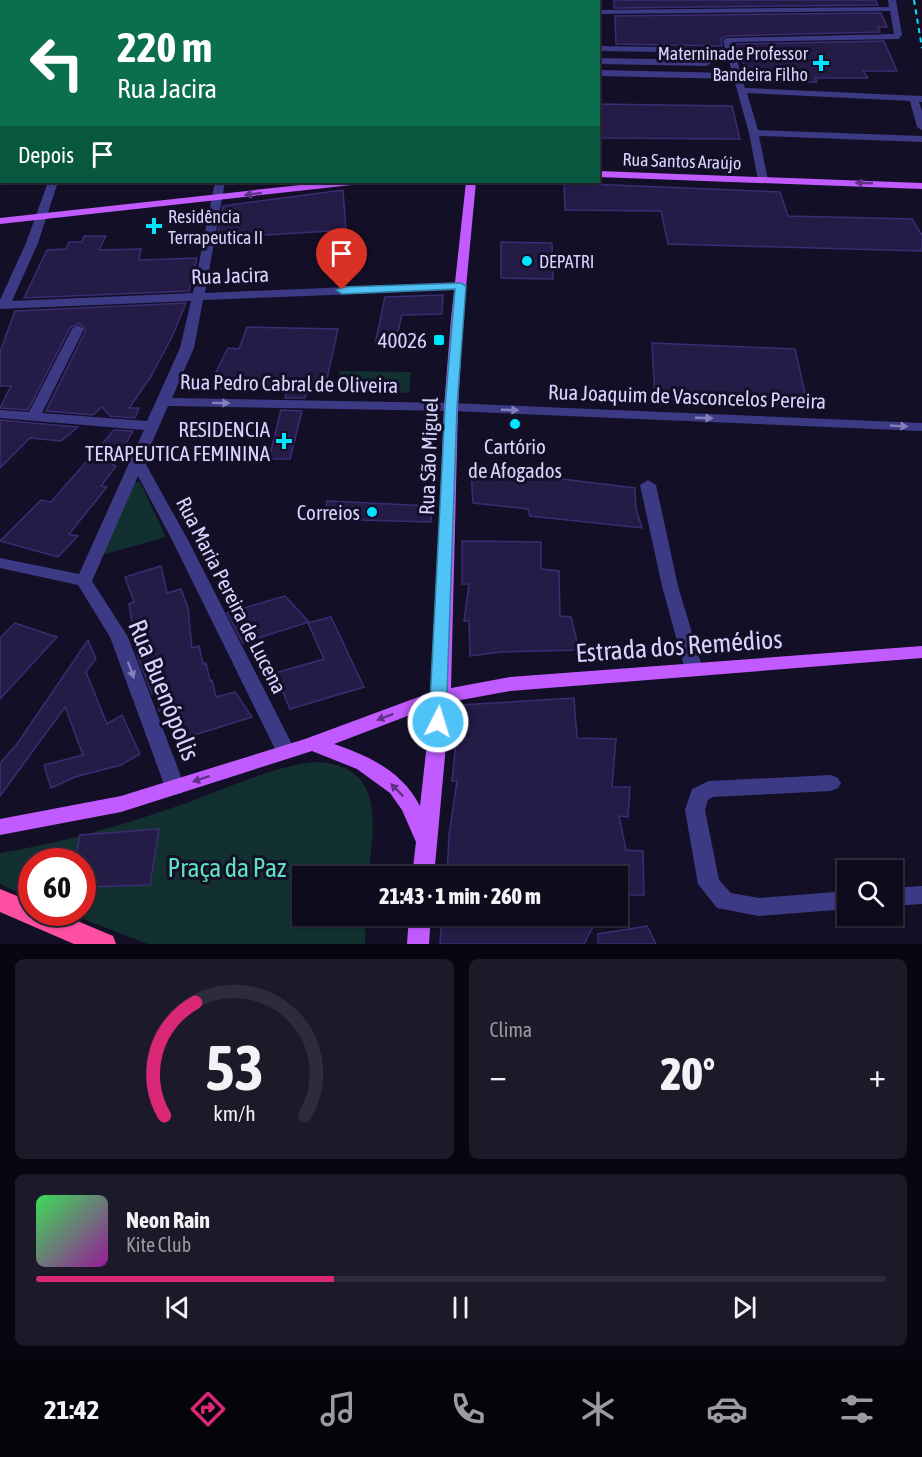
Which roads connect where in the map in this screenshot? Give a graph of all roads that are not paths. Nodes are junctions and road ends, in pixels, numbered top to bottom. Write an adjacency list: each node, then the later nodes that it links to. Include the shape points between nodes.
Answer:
1 (893, 4): 2 (street); 5 (street, via 898,35 737,38 727,39)
2 (600, 12)
3 (600, 48): 4 (street)
4 (703, 50): 5 (street); 7 (street)
5 (728, 51): 10 (street)
6 (600, 61): 7 (street)
7 (707, 63): 9 (street)
8 (600, 73): 9 (street)
9 (710, 75): 10 (street)
10 (737, 76): 11 (street)
11 (741, 90): 12 (street); 14 (street)
12 (918, 99): 13 (street)
13 (922, 127)
14 (754, 134): 15 (street); 17 (street)
15 (922, 139)
16 (600, 174): 17 (main road, Rua Santos Araújo)
17 (763, 180): 22 (main road, Rua Santos Araújo, one-way to 17)
18 (53, 183): 24 (street)
19 (220, 183): 23 (street)
20 (344, 183): 23 (main road, one-way to 23)
21 (471, 183): 26 (main road, Rua São Miguel)
22 (922, 186)
23 (217, 198): 24 (main road); 27 (street)
24 (41, 218): 25 (main road); 28 (street)
25 (0, 221)
26 (461, 286): 27 (street, Rua Jacira); 31 (main road, Rua São Miguel)
27 (199, 296): 28 (street, Rua Jacira); 30 (street, via 186,348)
28 (2, 305)
29 (78, 329): 33 (street)
30 (163, 402): 31 (street, Rua Pedro Cabral de Oliveira, one-way to 31); 34 (street)
31 (451, 407): 35 (street, Rua Joaquim de Vasconcelos Pereira, one-way to 35); 42 (main road, Rua São Miguel)
32 (0, 414): 33 (street)
33 (34, 416): 34 (street)
34 (152, 426): 36 (street)
35 (922, 427)
36 (136, 459): 39 (street); 44 (street, Rua Maria Pereira de Lucena)
37 (648, 485): 41 (street, via 670,586)
38 (0, 563): 39 (street)
39 (84, 582): 46 (street, Rua Buenópolis, one-way to 46, via 119,637)
40 (922, 652): 41 (main road, Estrada dos Remédios)
41 (694, 670): 42 (main road, Estrada dos Remédios, via 510,684)
42 (441, 697): 43 (main road, one-way to 43); 48 (main road, Rua São Miguel)
43 (312, 744): 44 (main road); 48 (main road, one-way to 43, via 405,798 382,775 364,763)
44 (286, 752): 46 (main road, one-way to 46)
45 (831, 783): 53 (street, via 709,789 699,795 695,810 709,884 725,901 759,907)
46 (175, 787): 47 (main road, via 121,804)
47 (0, 827)
48 (426, 841): 49 (main road, Rua São Miguel)
49 (424, 866)
50 (922, 895): 51 (street)
51 (903, 896)
52 (0, 900): 55 (highway)
53 (837, 901)
54 (419, 926): 56 (main road)
55 (103, 944)
56 (418, 944)

